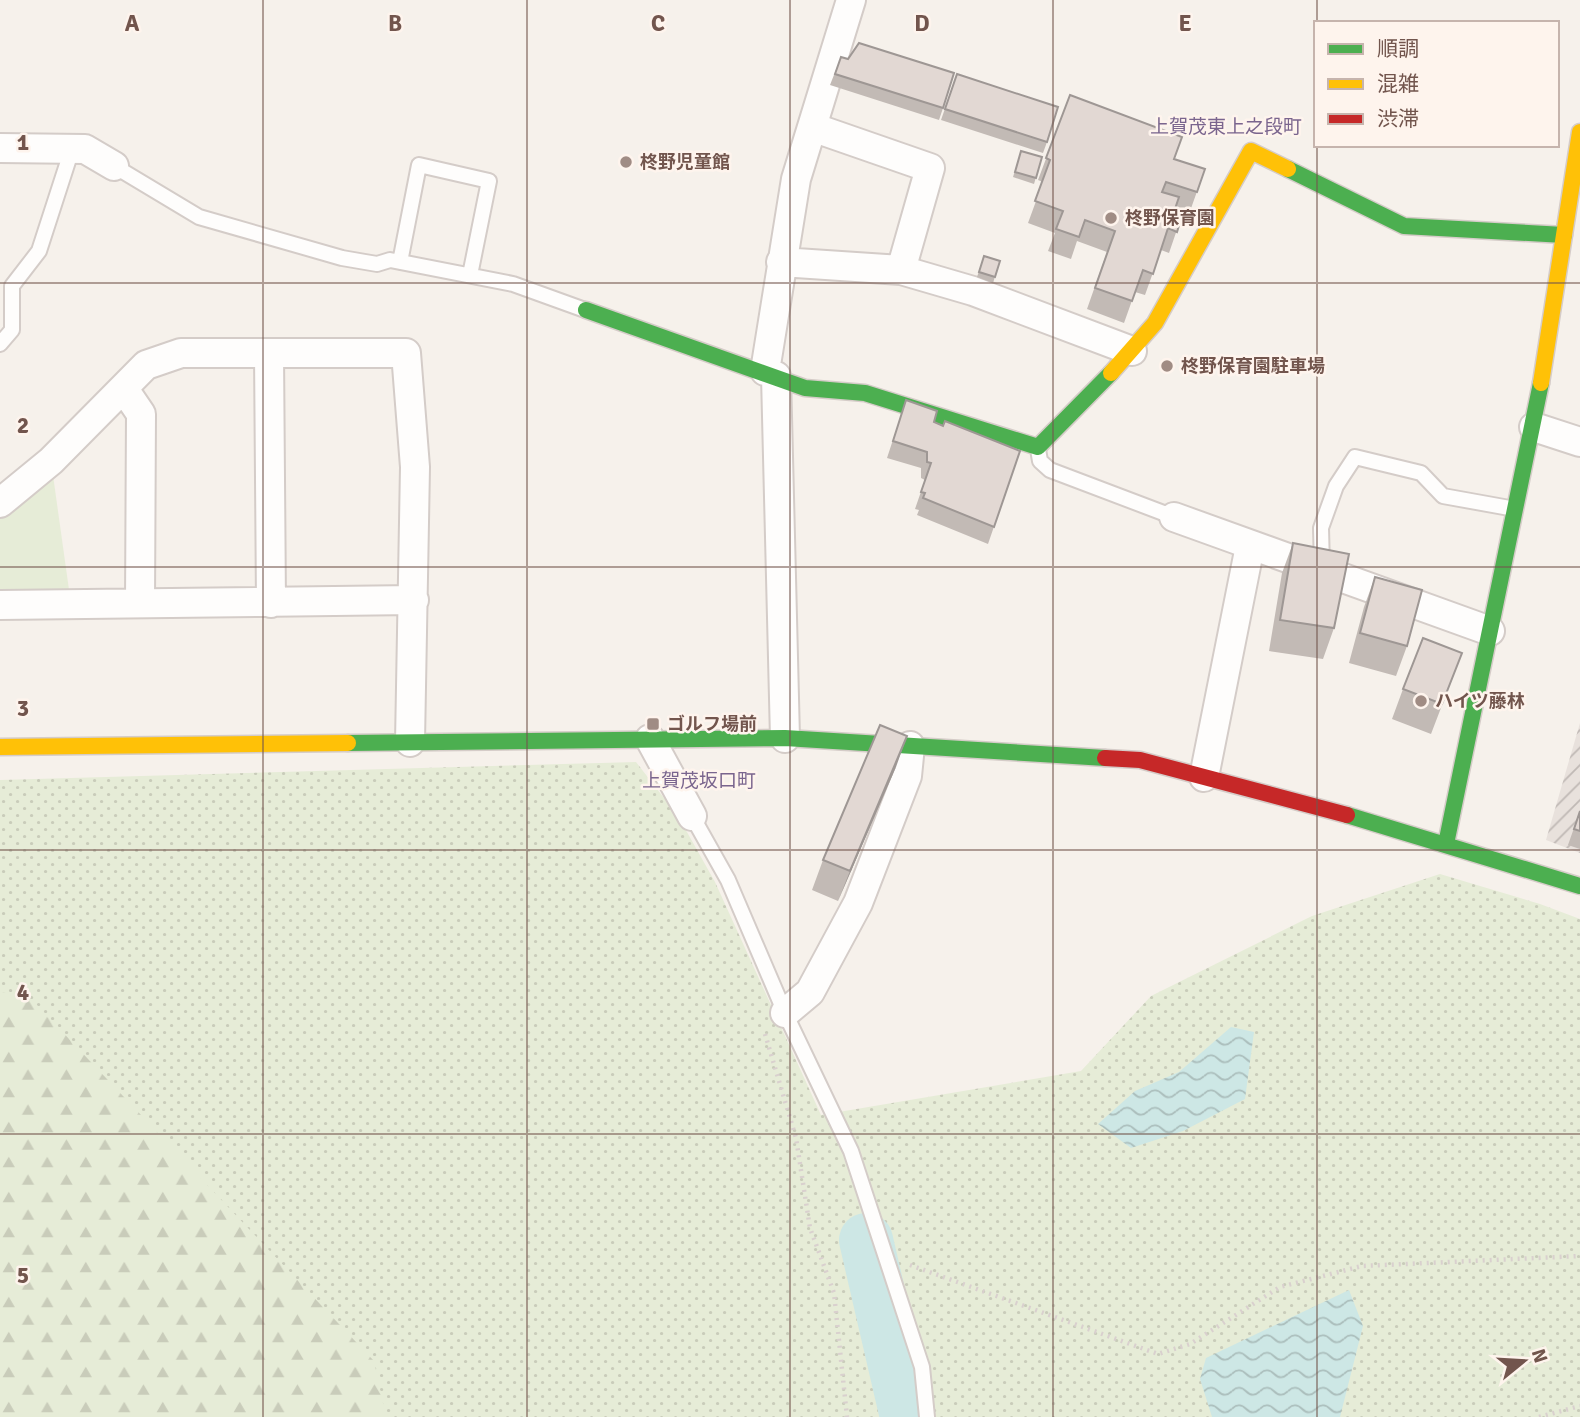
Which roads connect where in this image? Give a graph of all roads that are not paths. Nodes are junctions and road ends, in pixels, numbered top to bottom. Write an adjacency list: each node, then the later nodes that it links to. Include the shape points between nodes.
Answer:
1 (851, 0): 2 (street)
2 (812, 127): 9 (street, via 796,179); 10 (street, via 930,168)
3 (1580, 132): 7 (street)
4 (0, 148): 5 (street)
5 (72, 149): 6 (street, via 85,149); 13 (lane, via 39,251 12,286 12,330)
6 (114, 166): 8 (lane, via 199,217 342,258 377,264)
7 (1564, 235): 14 (street, via 1404,226 1251,150 1155,323); 18 (street)
8 (400, 262): 11 (lane); 11 (lane, via 419,165 489,181)
9 (781, 262): 10 (street); 16 (street)
10 (901, 270): 14 (street, via 973,291)
11 (470, 275): 12 (lane, via 513,284)
12 (586, 310): 16 (street)
13 (0, 344)
14 (1132, 351): 20 (street)
15 (270, 353): 17 (street, via 181,354 146,365); 26 (street, via 406,353 415,467); 28 (street)
16 (771, 374): 20 (street, via 805,388 865,393); 31 (street)
17 (124, 389): 21 (street, via 51,461); 27 (street, via 141,414)
18 (1534, 427): 19 (street); 22 (street)
19 (1580, 442)
20 (1038, 447): 23 (lane, via 1040,461 1050,470)
21 (0, 503)
22 (1516, 510): 25 (lane, via 1443,496 1421,473 1355,457 1336,486 1321,528); 30 (street)
23 (1174, 517): 24 (street)
24 (1250, 546): 25 (street); 36 (street)
25 (1322, 571): 30 (street)
26 (414, 600): 28 (street); 33 (street)
27 (140, 603): 28 (street); 29 (street)
28 (271, 603)
29 (0, 606)
30 (1490, 631): 38 (street)
31 (785, 738): 32 (street); 34 (street)
32 (650, 739): 33 (street); 37 (street)
33 (410, 742): 35 (street)
34 (910, 746): 36 (street, via 1140,760); 40 (street, via 907,776 858,903 810,992)
35 (0, 747)
36 (1204, 777): 38 (street)
37 (692, 816): 40 (lane, via 729,880)
38 (1446, 844): 39 (street)
39 (1580, 886)
40 (785, 1013): 41 (lane, via 851,1151 922,1367)
41 (927, 1417)

